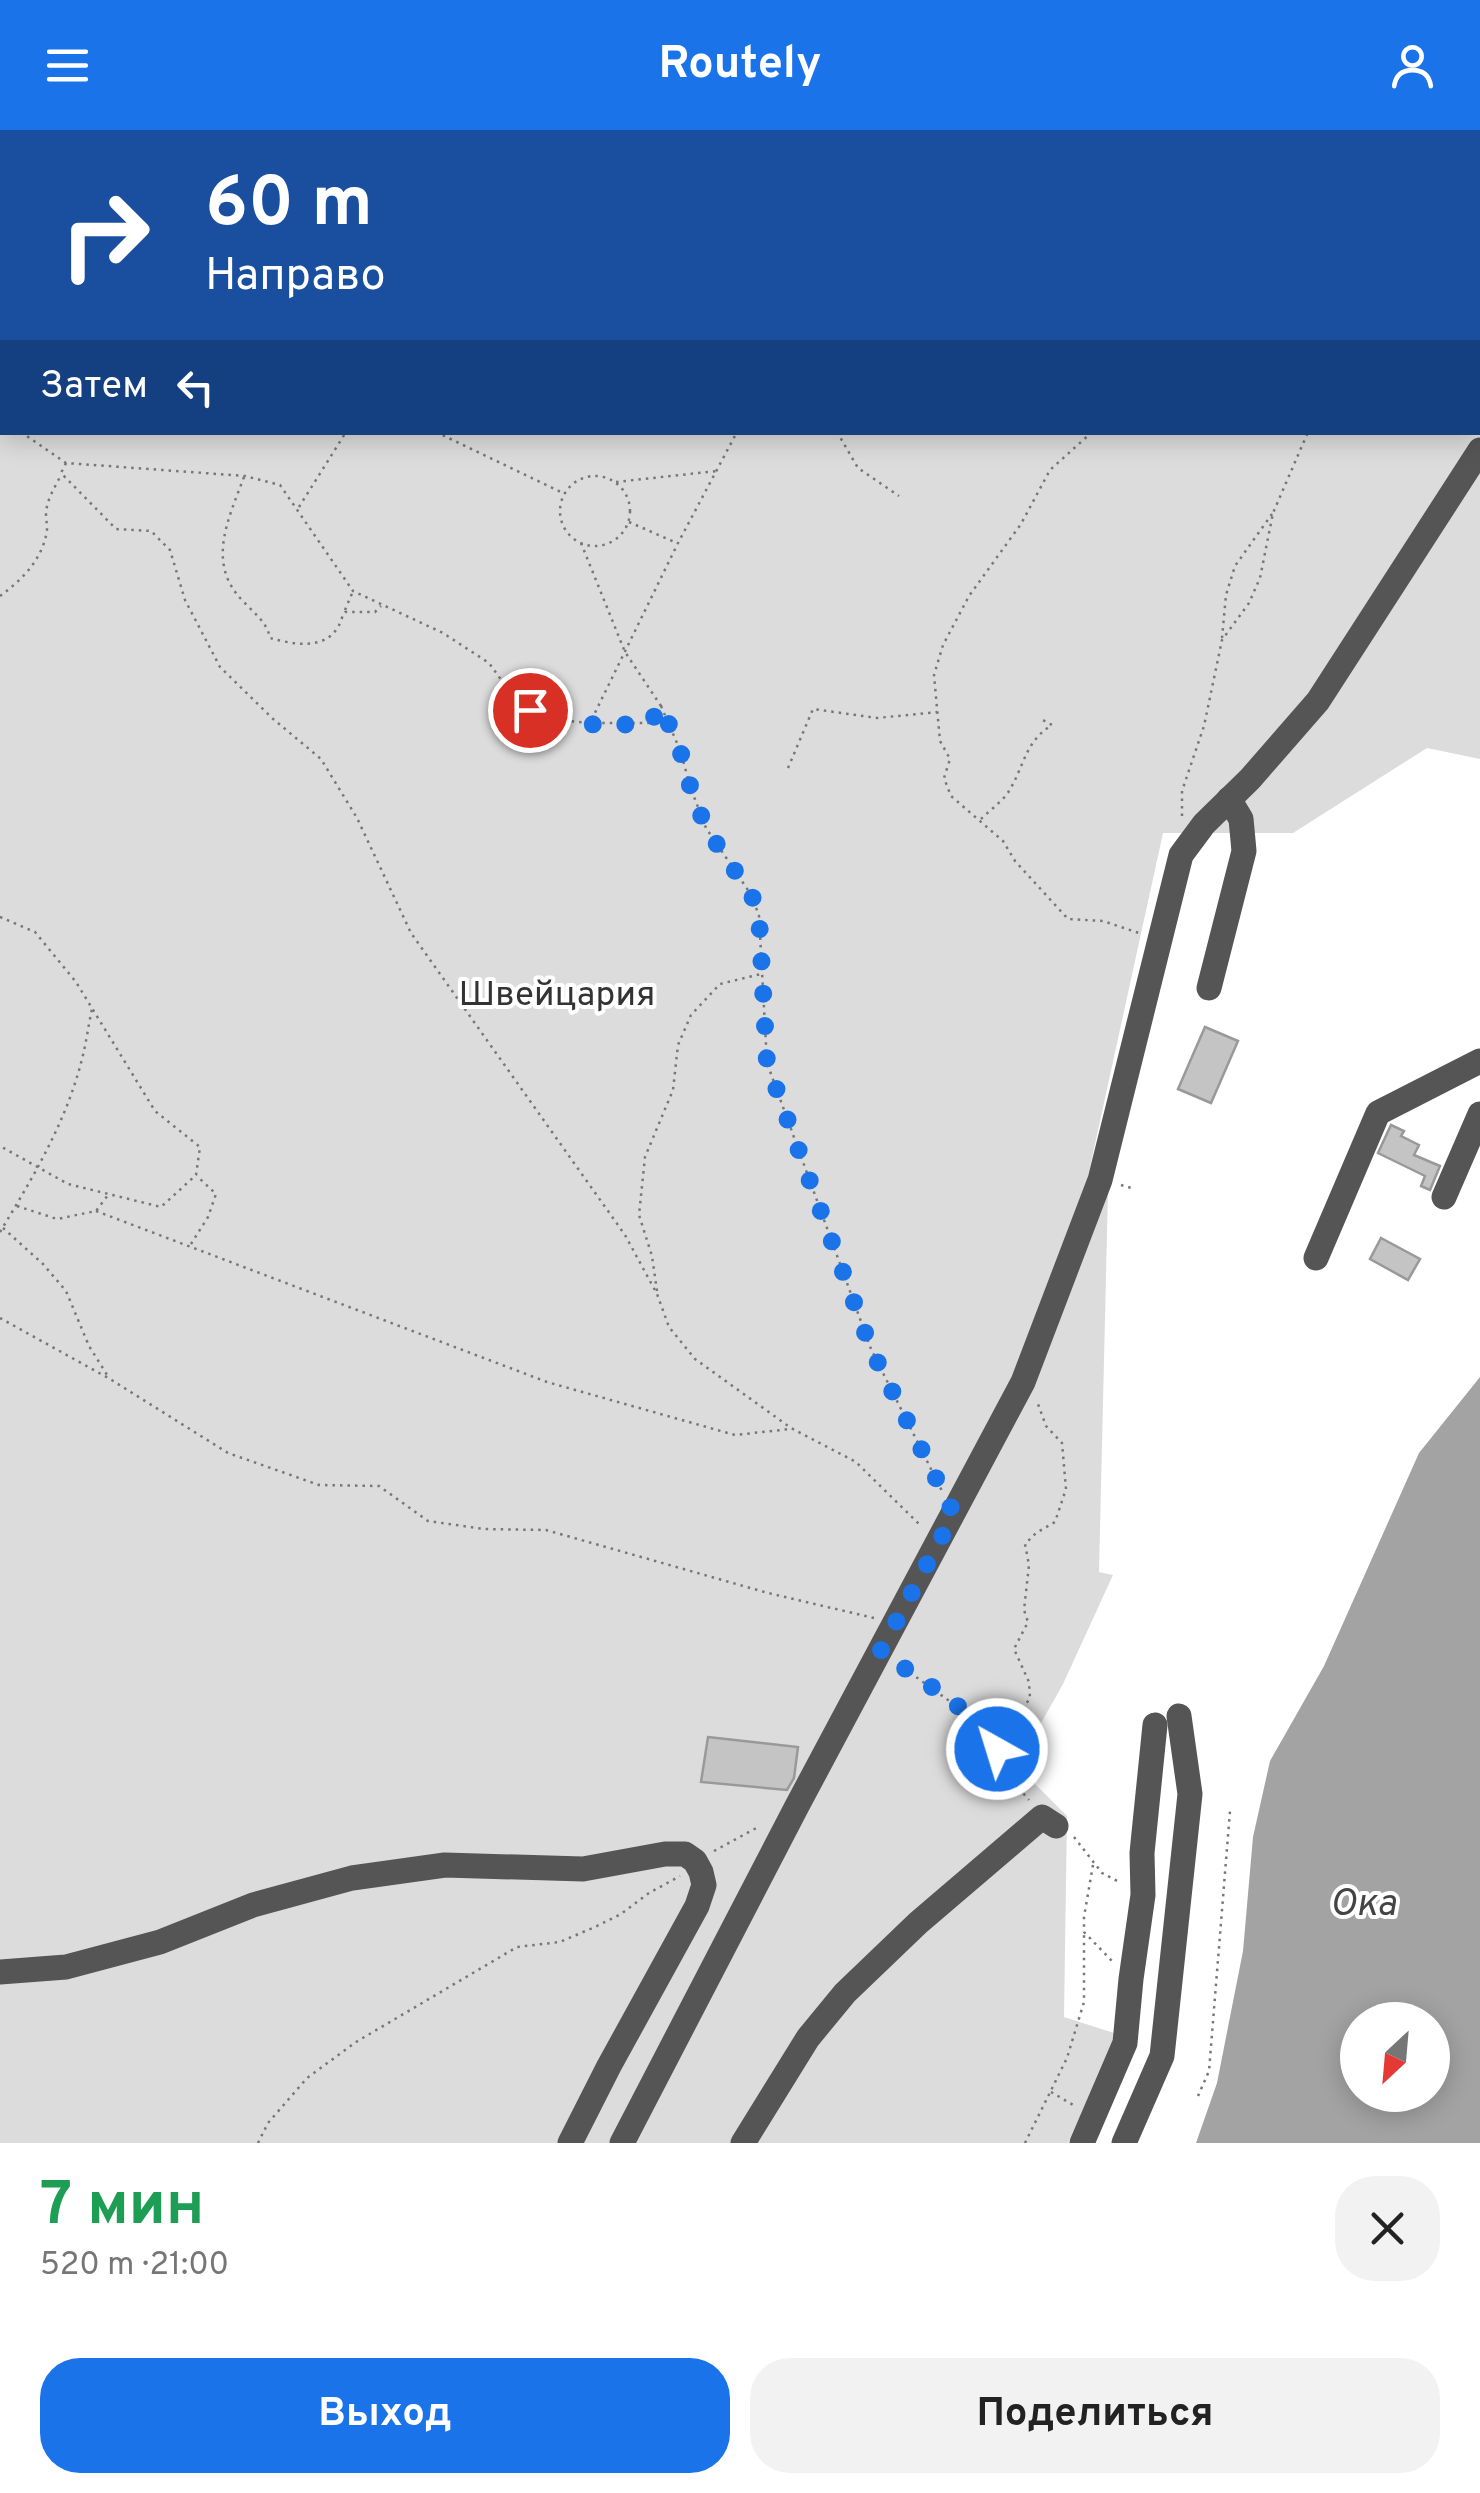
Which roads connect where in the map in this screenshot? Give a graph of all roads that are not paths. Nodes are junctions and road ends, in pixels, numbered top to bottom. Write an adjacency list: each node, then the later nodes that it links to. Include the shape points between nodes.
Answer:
1 (1480, 450): 2 (street, via 1318,701)
2 (1229, 799): 3 (street, via 1241,820 1244,851); 11 (street, via 1181,855 1100,1180 1023,1382)
3 (1209, 988)
4 (1480, 1061): 7 (street, via 1378,1113)
5 (1480, 1114): 6 (street)
6 (1444, 1197)
7 (1316, 1258)
8 (1049, 1822): 12 (street, via 918,1922 845,1992)
9 (0, 1972): 10 (street, via 66,1967 160,1942 253,1904 352,1878 445,1865 583,1869 685,1854 702,1872 697,1906)
10 (570, 2143)
11 (622, 2143)
12 (743, 2143)
13 (1082, 2143): 14 (street, via 1125,2044 1142,1853 1167,1720 1190,1794 1162,2056)
14 (1124, 2143)

